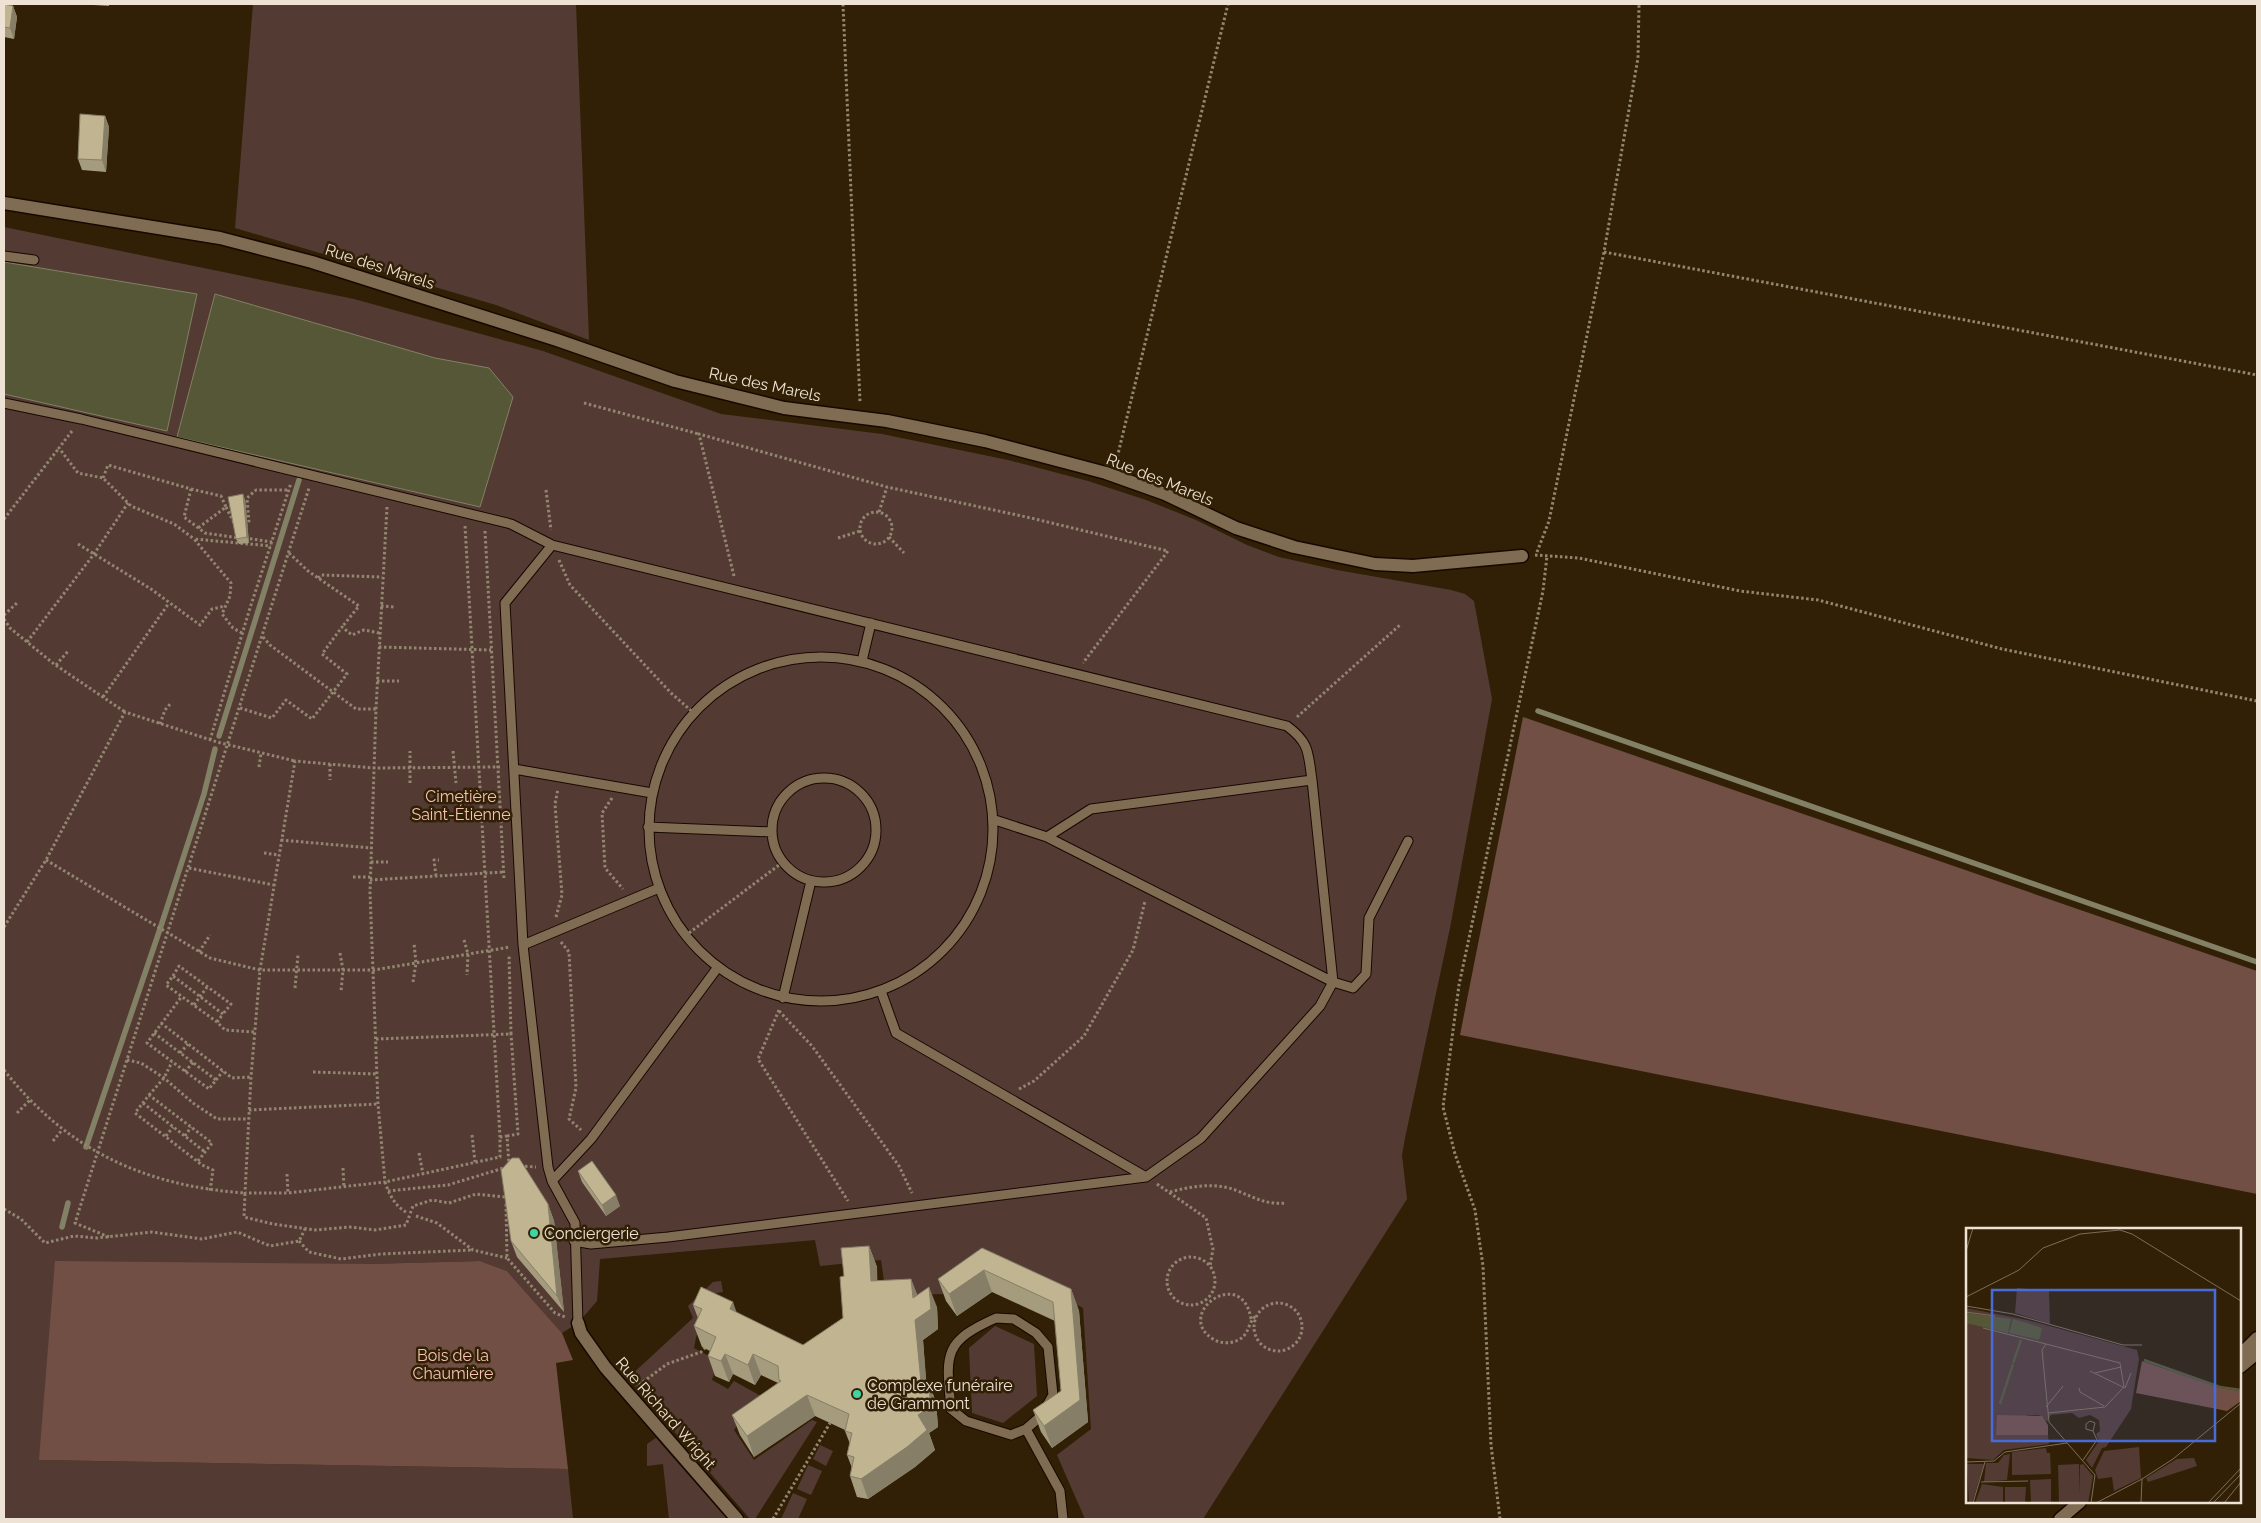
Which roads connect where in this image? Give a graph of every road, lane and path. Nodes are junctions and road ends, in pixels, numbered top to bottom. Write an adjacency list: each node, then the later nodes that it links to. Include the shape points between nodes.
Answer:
1 (843, 4): 11 (path)
2 (1228, 4): 16 (path, via 1119,454)
3 (1639, 4): 5 (path, via 1638,58)
4 (4, 203): 11 (street, Rue des Marels, via 220,238 312,262 675,381 784,408)
5 (1604, 252): 8 (path); 43 (path, via 1549,521)
6 (4, 256): 7 (lane)
7 (34, 260)
8 (2257, 375)
9 (4, 403): 12 (lane)
10 (584, 403): 13 (path)
11 (860, 418): 16 (street, Rue des Marels, via 985,441)
12 (81, 419): 14 (path); 15 (lane)
13 (699, 434): 19 (path); 48 (path)
14 (59, 448): 18 (path, via 78,472); 29 (path)
15 (294, 472): 17 (lane); 21 (path)
16 (1111, 475): 44 (street, Rue des Marels, via 1165,494 1236,528 1333,556 1375,564 1413,566)
17 (312, 476): 23 (lane); 40 (path)
18 (104, 478): 20 (path, via 108,466); 24 (path)
19 (887, 487): 27 (path); 69 (path, via 1168,551)
20 (191, 489): 25 (path, via 221,496); 31 (path, via 184,517)
21 (288, 490): 30 (path, via 256,490 247,498 249,523); 38 (path)
22 (546, 490): 39 (path)
23 (388, 494): 26 (lane); 46 (path)
24 (128, 504): 36 (path, via 174,524); 42 (path)
25 (226, 507): 31 (path); 32 (path)
26 (464, 512): 28 (lane); 65 (path)
27 (880, 512): 33 (path, via 864,516); 35 (path, via 891,522)
28 (487, 518): 39 (lane, via 511,524); 66 (path, via 484,538)
29 (4, 519)
30 (243, 525)
31 (198, 528): 38 (path, via 204,532)
32 (236, 528)
33 (860, 531): 34 (path); 35 (path, via 865,540 874,544)
34 (838, 538)
35 (889, 538): 41 (path)
36 (194, 539): 38 (path); 51 (path, via 231,583)
37 (78, 544): 42 (path)
38 (271, 544): 59 (path)
39 (552, 545): 48 (lane); 79 (path, via 570,585 671,693); 95 (lane, via 505,603)
40 (289, 553): 47 (path); 61 (path)
41 (904, 553)
42 (94, 554): 50 (path); 62 (path)
43 (1536, 555): 44 (path); 45 (path)
44 (1522, 556)
45 (1547, 556): 74 (path, via 1579,558 1740,591 1818,600 2002,649); 253 (path, via 1544,591 1459,985 1443,1107 1454,1154 1474,1210 1483,1266 1491,1446)
46 (382, 577): 47 (path, via 321,574); 52 (path)
47 (318, 578): 58 (path, via 358,606)
48 (738, 591): 56 (lane)
49 (18, 602): 54 (path)
50 (170, 603): 51 (path, via 200,625 212,609); 73 (path)
51 (225, 606): 59 (path, via 222,614)
52 (380, 606): 53 (path); 60 (path)
53 (395, 607)
54 (4, 615)
55 (4, 619): 62 (path)
56 (871, 623): 67 (lane); 69 (lane)
57 (1401, 624): 81 (path)
58 (342, 627): 60 (path, via 352,635 364,630); 72 (path, via 322,654 347,674)
59 (242, 633): 82 (path)
60 (379, 633): 63 (path)
61 (262, 637): 72 (path); 76 (path)
62 (27, 642): 68 (path)
63 (379, 646): 65 (path); 70 (path)
64 (69, 650): 68 (path)
65 (472, 650): 66 (path); 92 (path)
66 (491, 650): 93 (path)
67 (862, 661): 79 (lane, via 807,657 753,670 707,700); 103 (lane, via 913,682 954,718 983,766)
68 (56, 665): 73 (path)
69 (1075, 674): 81 (lane)
70 (377, 680): 71 (path); 77 (path)
71 (399, 682)
72 (333, 692): 76 (path, via 312,720 286,700 272,718); 77 (path, via 356,709)
73 (103, 697): 78 (path)
74 (2257, 701)
75 (171, 703): 80 (path, via 164,710)
76 (240, 708): 83 (path)
77 (376, 709): 94 (path)
78 (125, 712): 80 (path); 112 (path)
79 (695, 714): 102 (lane, via 672,742)
80 (160, 724): 82 (path)
81 (1287, 726): 98 (lane, via 1301,736 1308,752)
82 (210, 740): 83 (path)
83 (229, 745): 86 (path); 117 (path)
84 (410, 751): 90 (path)
85 (453, 751): 91 (path)
86 (261, 753): 87 (path); 89 (path)
87 (295, 761): 88 (path); 107 (path)
88 (330, 764): 94 (path); 97 (path)
89 (259, 767)
90 (410, 767): 91 (path); 94 (path); 100 (path)
91 (454, 767): 92 (path); 99 (path)
92 (478, 767): 93 (path); 119 (path)
93 (496, 767): 95 (path); 118 (path)
94 (373, 768): 109 (path)
95 (514, 769): 96 (lane); 137 (lane)
96 (560, 777): 101 (lane); 130 (path, via 555,804 562,895)
97 (330, 780)
98 (1312, 780): 106 (lane, via 1090,809); 153 (lane)
99 (456, 783)
100 (410, 784)
101 (620, 788): 102 (lane); 128 (path, via 602,814 605,868)
102 (652, 793): 104 (lane)
103 (995, 820): 106 (lane); 157 (lane, via 989,874 966,924 929,965)
104 (648, 827): 105 (lane); 126 (lane)
105 (772, 832): 116 (lane, via 773,843); 123 (lane, via 778,804 799,784 813,779 834,779 865,797 876,824 872,852 864,864 846,877 826,882)
106 (1048, 837): 127 (lane)
107 (281, 840): 109 (path); 111 (path)
108 (1408, 841): 153 (lane, via 1369,918 1366,974 1353,988)
109 (371, 848): 114 (path)
110 (264, 853): 111 (path)
111 (279, 856): 125 (path)
112 (46, 860): 129 (path); 131 (path)
113 (439, 860): 121 (path, via 434,860)
114 (371, 862): 115 (path); 122 (path)
115 (388, 862)
116 (783, 862): 123 (lane, via 791,871); 133 (path)
117 (189, 868): 125 (path); 131 (path)
118 (504, 872): 119 (path); 124 (path)
119 (484, 874): 121 (path); 139 (path)
120 (353, 876): 122 (path)
121 (436, 876): 122 (path)
122 (370, 879): 149 (path)
123 (811, 881): 160 (lane)
124 (504, 882)
125 (274, 885): 146 (path)
126 (658, 888): 128 (lane); 133 (lane)
127 (1148, 888): 153 (lane); 185 (path, via 1134,950 1084,1036 1034,1081)
128 (633, 898): 130 (lane)
129 (4, 927)
130 (553, 932): 137 (lane); 200 (path, via 569,952 576,1088 569,1118)
131 (167, 933): 140 (path); 173 (path)
132 (210, 935): 140 (path)
133 (686, 936): 145 (lane)
134 (508, 938): 138 (path)
135 (464, 940): 142 (path)
136 (414, 943): 144 (path)
137 (523, 945): 138 (path); 208 (lane)
138 (508, 947): 139 (path); 168 (path)
139 (488, 951): 142 (path); 169 (path)
140 (199, 952): 146 (path, via 210,958)
141 (340, 953): 148 (path)
142 (468, 954): 144 (path); 150 (path)
143 (298, 955): 147 (path)
144 (416, 963): 149 (path); 152 (path)
145 (718, 967): 160 (lane, via 749,986); 200 (lane)
146 (260, 970): 147 (path); 166 (path)
147 (297, 970): 148 (path); 155 (path)
148 (343, 970): 149 (path); 156 (path)
149 (374, 970): 170 (path)
150 (467, 975)
151 (173, 976): 154 (path, via 179,966); 158 (path, via 166,985); 159 (path)
152 (413, 982)
153 (1333, 982): 212 (lane, via 1320,1006 1201,1138)
154 (207, 987): 159 (path); 163 (path, via 231,1004)
155 (296, 988)
156 (341, 992)
157 (881, 992): 160 (lane, via 832,1002); 185 (lane, via 896,1033)
158 (182, 996): 161 (path); 165 (path)
159 (200, 996): 161 (path); 163 (path)
160 (783, 998): 162 (path)
161 (194, 1005): 164 (path)
162 (778, 1010): 222 (path, via 812,1046 893,1158); 225 (path, via 758,1059)
163 (223, 1014): 164 (path)
164 (217, 1022): 166 (path, via 225,1030)
165 (161, 1023): 167 (path); 171 (path)
166 (254, 1032): 181 (path)
167 (154, 1033): 172 (path); 174 (path, via 147,1043)
168 (512, 1034): 169 (path); 198 (path, via 518,1134)
169 (494, 1036): 170 (path); 199 (path)
170 (376, 1039): 180 (path)
171 (188, 1044): 172 (path); 177 (path)
172 (180, 1053): 175 (path)
173 (127, 1060): 182 (path, via 141,1063); 202 (path)
174 (172, 1062): 178 (path); 182 (path)
175 (193, 1062): 178 (path); 183 (path)
176 (4, 1070): 186 (path)
177 (223, 1071): 181 (path, via 232,1078); 183 (path)
178 (185, 1072): 183 (path, via 210,1090)
179 (313, 1072): 180 (path)
180 (377, 1074): 188 (path)
181 (250, 1077): 189 (path)
182 (164, 1078): 184 (path); 191 (path, via 217,1118)
183 (216, 1080)
184 (149, 1095): 187 (path); 192 (path)
185 (1005, 1096): 212 (lane)
186 (30, 1100): 190 (path); 194 (path)
187 (142, 1103): 193 (path); 196 (path, via 135,1113)
188 (378, 1104): 189 (path); 214 (path)
189 (248, 1110): 191 (path)
190 (18, 1113)
191 (248, 1118): 218 (path)
192 (192, 1127): 197 (path); 203 (path, via 212,1143)
193 (173, 1128): 196 (path); 197 (path)
194 (62, 1130): 201 (path); 202 (path, via 86,1147)
195 (472, 1135): 206 (path)
196 (166, 1136): 205 (path)
197 (185, 1136): 203 (path)
198 (507, 1136): 199 (path); 207 (path)
199 (500, 1137): 206 (path, via 500,1157)
200 (590, 1139): 213 (lane)
201 (53, 1141)
202 (98, 1151): 216 (path, via 119,1165 173,1183); 228 (path, via 75,1223)
203 (205, 1152): 205 (path)
204 (419, 1153): 211 (path)
205 (198, 1161): 216 (path, via 213,1170)
206 (475, 1162): 211 (path)
207 (509, 1166): 208 (path); 217 (path, via 448,1185)
208 (548, 1167): 213 (lane)
209 (343, 1168): 215 (path)
210 (287, 1174): 219 (path)
211 (424, 1174): 214 (path)
212 (1146, 1177): 220 (path); 222 (lane)
213 (552, 1181): 230 (lane, via 574,1223)
214 (386, 1182): 215 (path); 217 (path)
215 (344, 1188): 219 (path)
216 (210, 1190): 218 (path)
217 (388, 1190): 224 (path, via 398,1208)
218 (245, 1193): 219 (path); 227 (path, via 244,1217)
219 (288, 1193)
220 (1169, 1193): 221 (path, via 1191,1186 1221,1186 1254,1200); 235 (path, via 1206,1218 1213,1249)
221 (1286, 1203)
222 (918, 1204): 225 (lane)
223 (4, 1209): 228 (path, via 21,1219 45,1243 74,1236)
224 (406, 1212)
225 (855, 1212): 230 (lane, via 668,1237 591,1244)
226 (416, 1216): 233 (path, via 437,1223)
227 (305, 1229): 229 (path); 231 (path, via 350,1227 375,1230 406,1225 413,1206 432,1200 449,1203 476,1194 506,1196)
228 (109, 1237): 229 (path, via 152,1232 202,1239 237,1232 270,1246)
229 (299, 1241): 233 (path, via 309,1252 342,1258)
230 (574, 1241): 240 (lane)
231 (507, 1247): 232 (path); 234 (path)
232 (516, 1247)
233 (473, 1250): 234 (path)
234 (507, 1258): 240 (path, via 555,1313)
235 (1210, 1266): 237 (path, via 1216,1282); 237 (path, via 1188,1257 1174,1264 1167,1277 1169,1292 1180,1304 1196,1306)
236 (1216, 1296): 237 (path); 239 (path, via 1240,1298 1246,1304); 239 (path, via 1209,1300 1202,1314 1204,1330 1215,1341 1231,1343 1239,1340)
237 (1210, 1297)
238 (1257, 1315): 238 (path, via 1254,1330 1261,1344 1284,1351 1298,1342 1303,1327 1298,1311 1292,1306 1276,1302 1268,1304); 239 (path)
239 (1251, 1319)
240 (578, 1323): 246 (street, Rue Richard Wright, via 596,1356)
241 (2257, 1338): 243 (street)
242 (706, 1348): 246 (path, via 667,1364 636,1387)
243 (2241, 1354)
244 (2257, 1354): 245 (street)
245 (2241, 1366)
246 (632, 1398): 250 (street, Rue Richard Wright)
247 (830, 1423): 251 (path)
248 (1026, 1429): 248 (lane, via 1011,1435 994,1431 966,1421 951,1409 947,1366 951,1350 974,1328 996,1318 1014,1319 1036,1333 1048,1347 1053,1395 1041,1416); 252 (lane, via 1060,1491)
249 (2079, 1503): 254 (street)
250 (737, 1519)
251 (773, 1519)
252 (1063, 1519)
253 (1500, 1519)
254 (2060, 1519)

